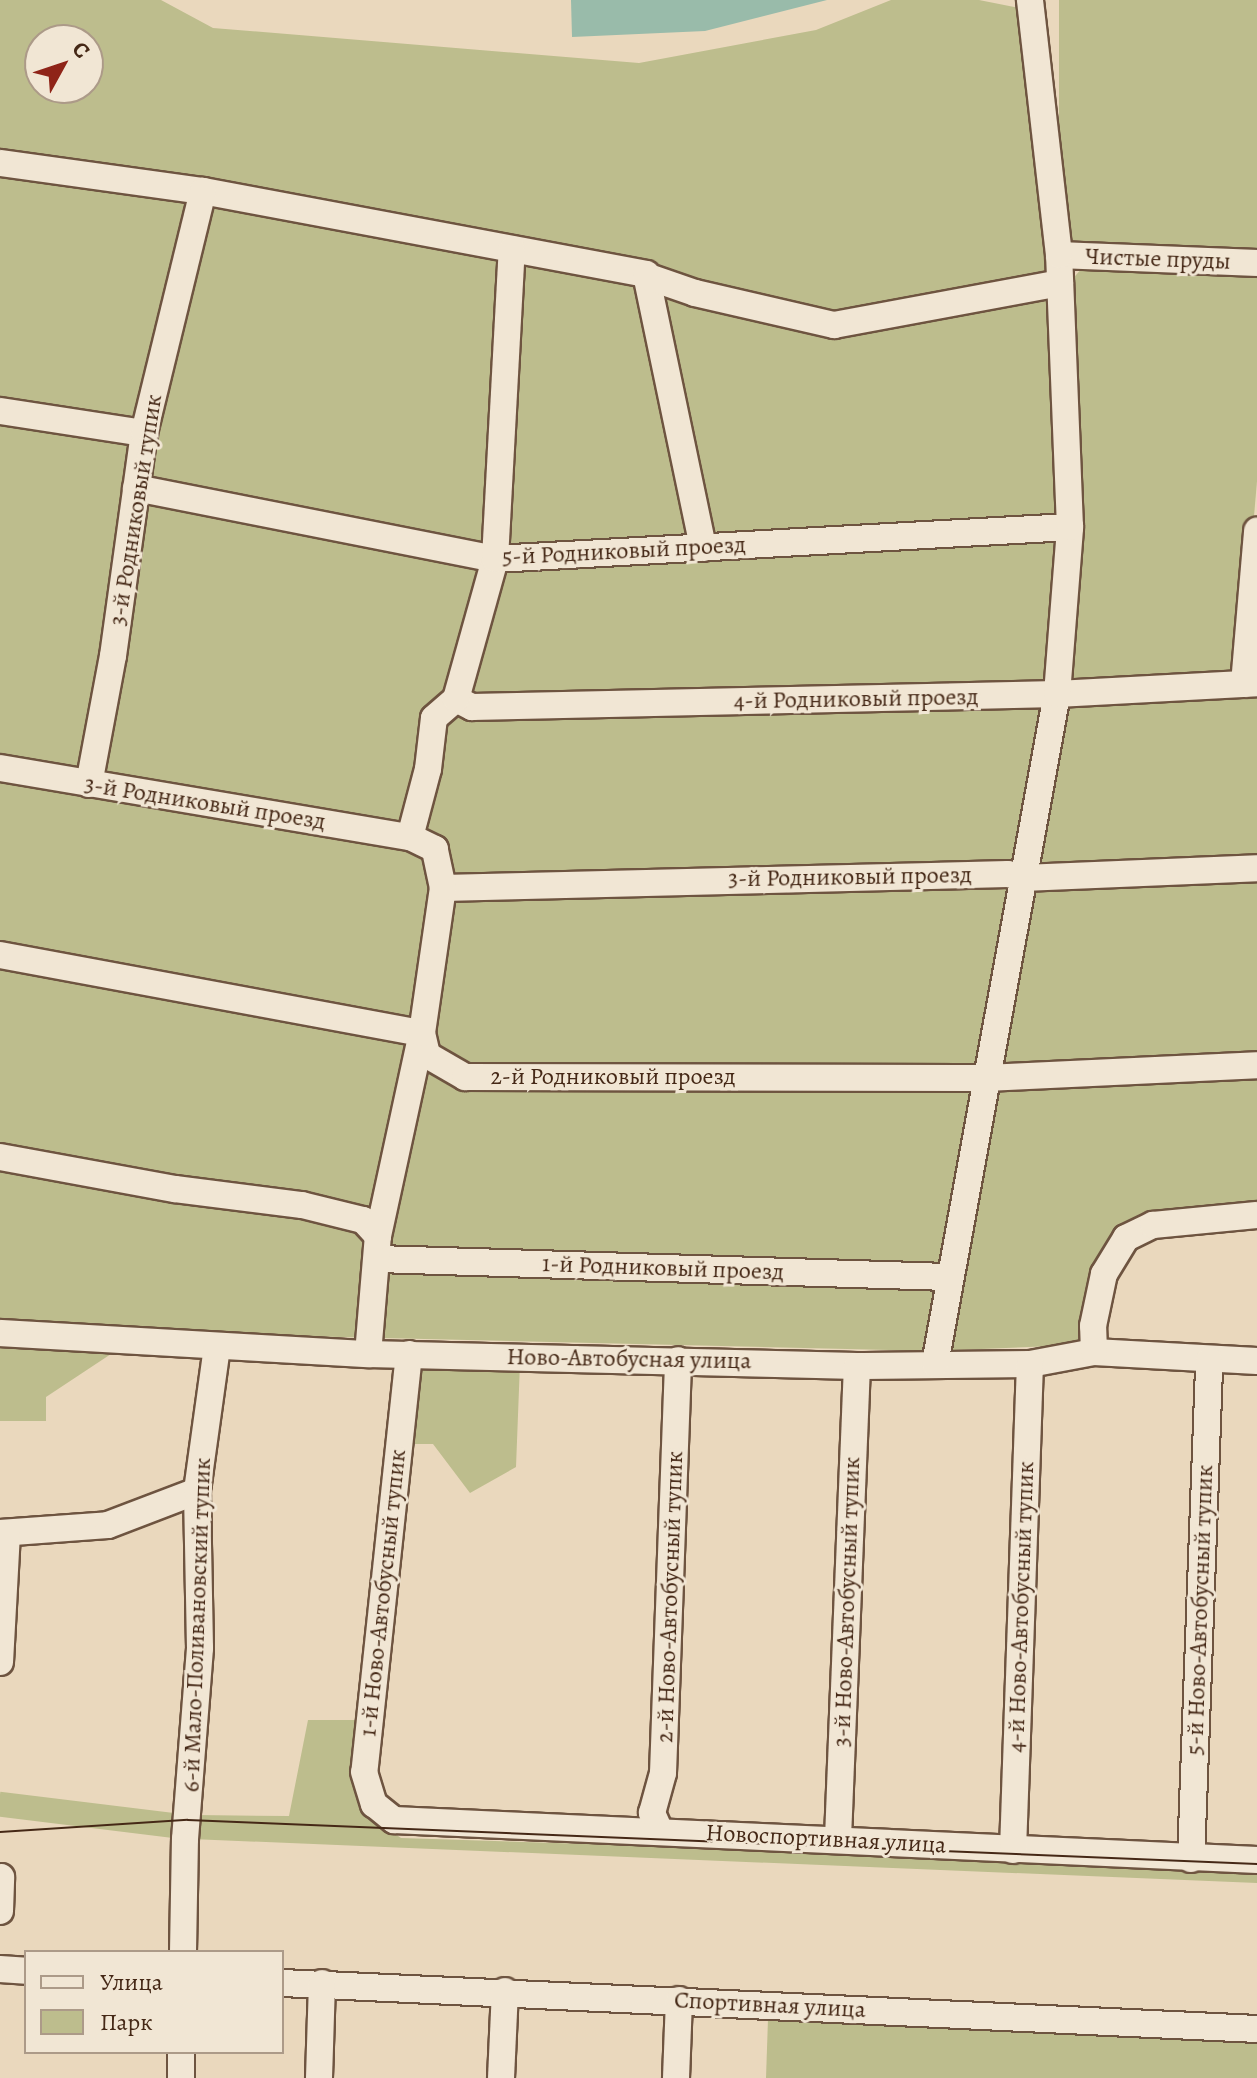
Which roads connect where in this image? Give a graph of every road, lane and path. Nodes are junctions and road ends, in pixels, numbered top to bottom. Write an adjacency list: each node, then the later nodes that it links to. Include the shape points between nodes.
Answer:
1 (1030, 0): 5 (street)
2 (0, 163): 3 (street)
3 (203, 191): 4 (street); 10 (street, 3-й Родниковый тупик)
4 (512, 249): 7 (street); 15 (street)
5 (1059, 255): 6 (street, Чистые пруды); 8 (street)
6 (1257, 263)
7 (646, 276): 8 (street, via 695,293 834,325); 14 (street)
8 (1060, 283): 12 (street)
9 (0, 411): 10 (street)
10 (144, 433): 11 (street, 3-й Родниковый тупик)
11 (136, 488): 15 (street, 5-й Родниковый проезд); 20 (street, 3-й Родниковый тупик)
12 (1070, 527): 14 (street, 5-й Родниковый проезд); 17 (street)
13 (1257, 531): 16 (street)
14 (703, 548): 15 (street, 5-й Родниковый проезд)
15 (495, 559): 18 (street)
16 (1250, 683): 17 (street, 4-й Родниковый проезд)
17 (1057, 694): 18 (street, 4-й Родниковый проезд, via 472,707); 23 (street)
18 (456, 699): 21 (street, via 434,718 428,769)
19 (0, 768): 20 (street, 3-й Родниковый проезд)
20 (89, 784): 21 (street, 3-й Родниковый проезд)
21 (410, 837): 24 (street, via 435,849)
22 (1257, 868): 23 (street, 3-й Родниковый проезд)
23 (1023, 878): 24 (street, 3-й Родниковый проезд); 28 (street)
24 (443, 888): 26 (street)
25 (0, 955): 26 (street)
26 (422, 1033): 28 (street, 2-й Родниковый проезд, via 427,1055 465,1077); 31 (street)
27 (1257, 1065): 28 (street, 2-й Родниковый проезд)
28 (986, 1078): 32 (street)
29 (0, 1157): 31 (street, via 175,1189 302,1205 363,1220)
30 (1257, 1215): 35 (street, via 1153,1225 1126,1238 1104,1274 1093,1326)
31 (378, 1248): 32 (street, 1-й Родниковый проезд); 36 (street)
32 (949, 1277): 41 (street)
33 (0, 1333): 34 (street, Ново-Автобусная улица)
34 (217, 1346): 36 (street, Ново-Автобусная улица); 44 (street, 6-й Мало-Поливановский тупик)
35 (1094, 1352): 39 (street, Ново-Автобусная улица); 42 (street, Ново-Автобусная улица)
36 (368, 1354): 37 (street, Ново-Автобусная улица)
37 (409, 1354): 38 (street, Ново-Автобусная улица); 47 (street, 1-й Ново-Автобусный тупик, via 364,1772 374,1804)
38 (678, 1360): 43 (street, Ново-Автобусная улица); 48 (street, 2-й Ново-Автобусный тупик, via 663,1773 652,1813)
39 (1209, 1360): 40 (street, Ново-Автобусная улица); 51 (street, 5-й Ново-Автобусный тупик)
40 (1257, 1361)
41 (935, 1364): 42 (street, Ново-Автобусная улица); 43 (street, Ново-Автобусная улица)
42 (1030, 1364): 50 (street, 4-й Ново-Автобусный тупик)
43 (857, 1366): 49 (street, 3-й Ново-Автобусный тупик)
44 (197, 1491): 45 (street, via 108,1525); 55 (street, 6-й Мало-Поливановский тупик, via 200,1648 185,1839)
45 (4, 1533): 46 (street)
46 (0, 1662)
47 (394, 1820): 48 (street, Новоспортивная улица)
48 (660, 1831): 49 (street, Новоспортивная улица)
49 (838, 1838): 50 (street, Новоспортивная улица)
50 (1013, 1850): 51 (street, Новоспортивная улица)
51 (1191, 1859): 52 (street, Новоспортивная улица)
52 (1257, 1860)
53 (1, 1877): 54 (street)
54 (0, 1911)
55 (183, 1950)
56 (0, 1969): 57 (street)
57 (24, 1971)
58 (284, 1983): 59 (street, Спортивная улица)
59 (322, 1983): 60 (street, Спортивная улица); 65 (street)
60 (505, 1991): 61 (street, Спортивная улица); 66 (street)
61 (679, 2000): 62 (street, Спортивная улица, via 1077,2024); 67 (street)
62 (1257, 2029)
63 (181, 2054): 64 (street)
64 (181, 2078)
65 (319, 2078)
66 (501, 2078)
67 (676, 2078)

